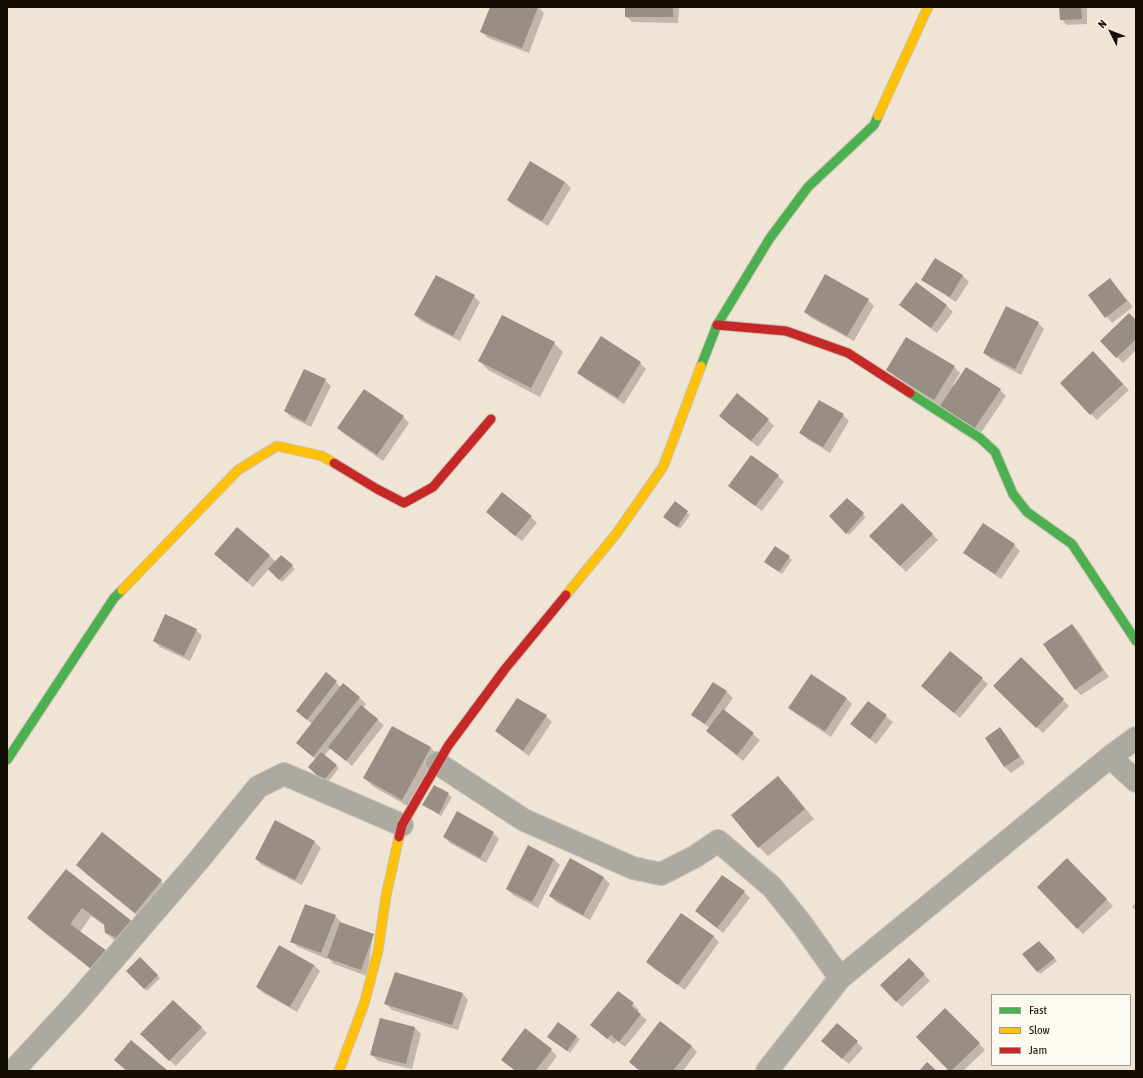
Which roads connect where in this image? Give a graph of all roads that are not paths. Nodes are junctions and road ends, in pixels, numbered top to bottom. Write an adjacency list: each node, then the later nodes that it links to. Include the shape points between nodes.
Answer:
1 (928, 7): 2 (street, via 874,124 808,187 770,238)
2 (718, 325): 4 (street, via 786,331 848,353 980,438 995,452 1013,494 1027,512 1072,544); 8 (street, via 663,467 616,534 505,669)
3 (491, 419): 7 (street, via 433,487 404,503 322,456 277,446 238,470 114,598)
4 (1136, 641)
5 (1136, 738): 6 (street)
6 (1110, 757): 9 (street); 11 (street)
7 (7, 760)
8 (437, 763): 10 (street); 11 (street, via 524,820 632,868 661,874 718,841 772,887)
9 (1136, 781)
10 (402, 826): 12 (street, via 284,774 258,787 80,998); 13 (street, via 386,896 378,950 364,1004)
11 (840, 978): 14 (street)
12 (13, 1071)
13 (339, 1071)
14 (767, 1071)

